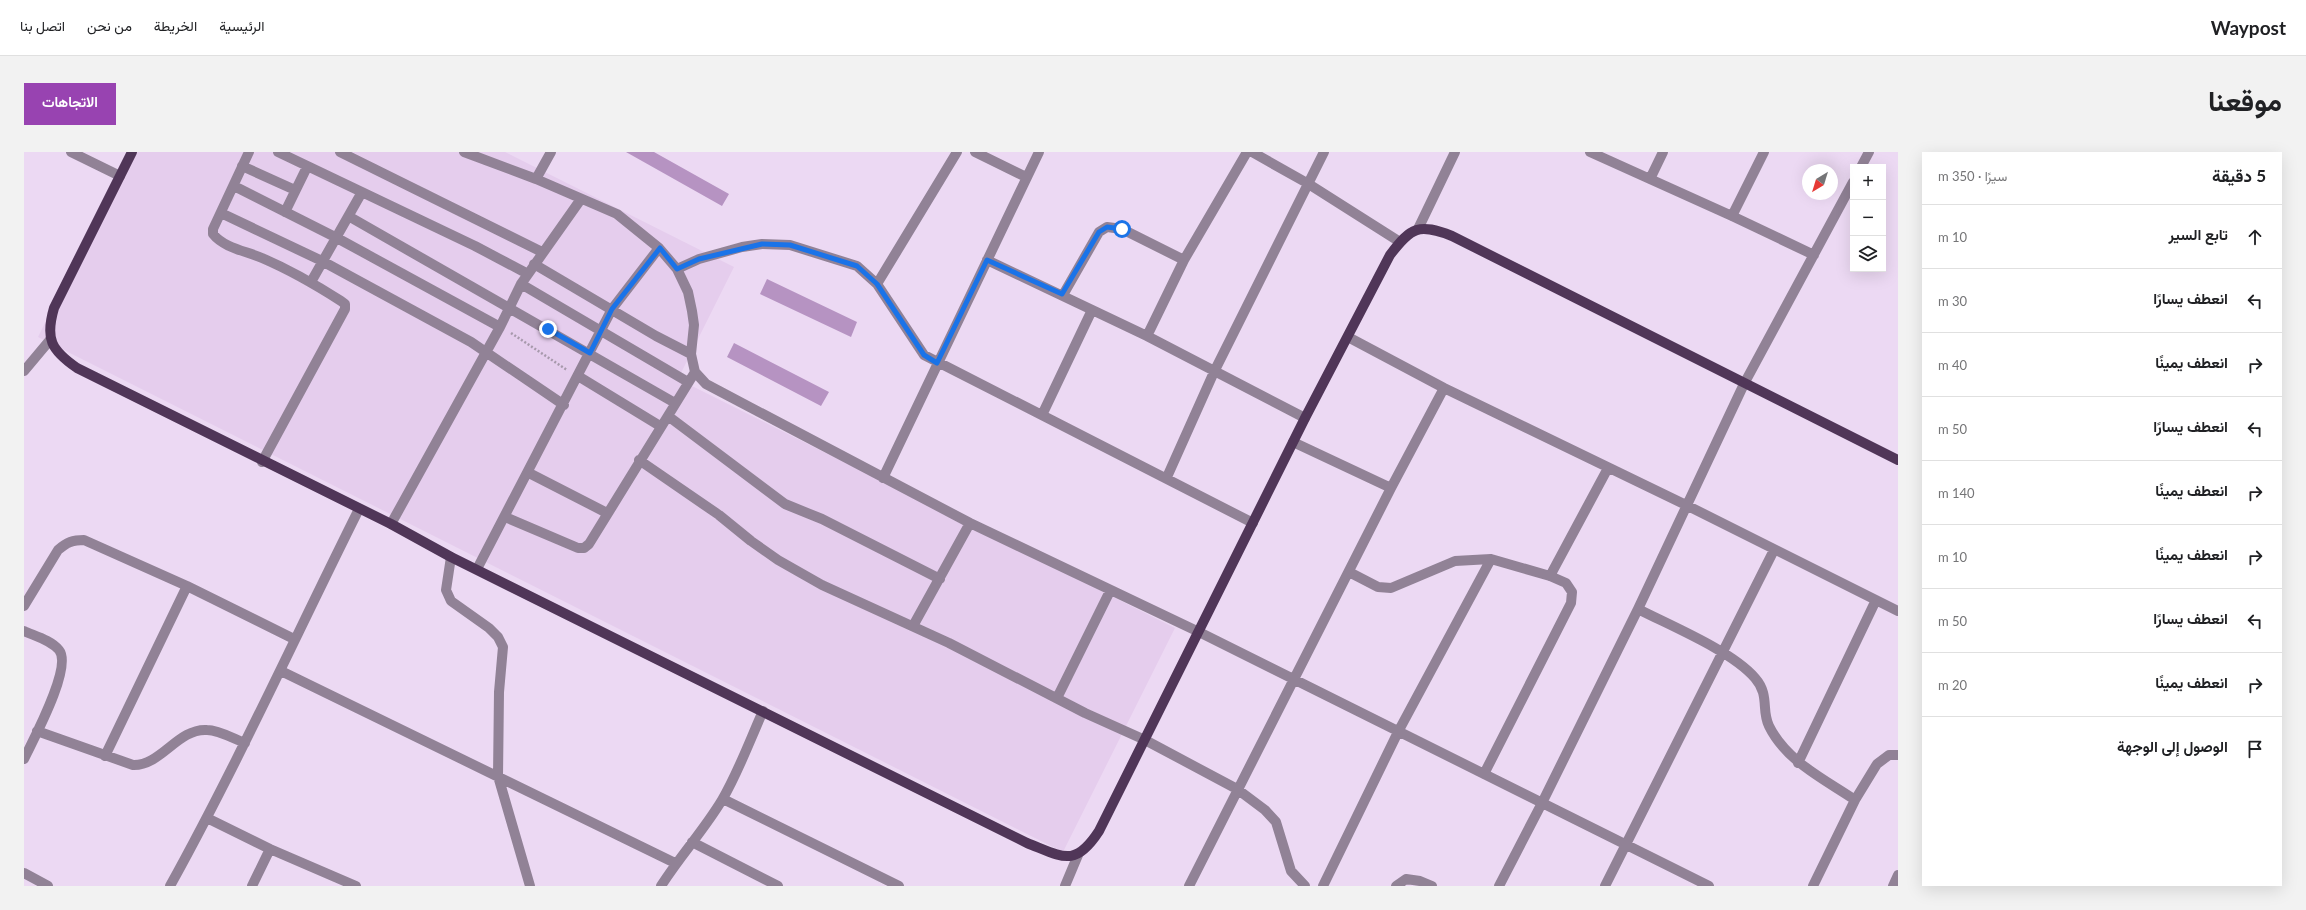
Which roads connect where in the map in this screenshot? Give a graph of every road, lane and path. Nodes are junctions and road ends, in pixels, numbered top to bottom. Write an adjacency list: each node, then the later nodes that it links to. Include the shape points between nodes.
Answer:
1 (71, 152): 22 (street)
2 (132, 152): 22 (main road)
3 (249, 152): 20 (street)
4 (278, 152): 21 (street)
5 (340, 152): 40 (street)
6 (464, 152): 24 (street)
7 (551, 152): 24 (street)
8 (957, 152): 50 (street)
9 (975, 152): 23 (street)
10 (1039, 152): 23 (street)
11 (1247, 152): 43 (street)
12 (1252, 152): 26 (street)
13 (1324, 152): 26 (street)
14 (1455, 152): 36 (street)
15 (1590, 152): 25 (street)
16 (1663, 152): 25 (street)
17 (1764, 152): 34 (street)
18 (1869, 152): 19 (street)
19 (1863, 164)
20 (242, 166): 27 (street); 29 (street)
21 (307, 166): 29 (street); 30 (street)
22 (120, 176): 59 (main road, via 54,308 49,326)
23 (1026, 177): 42 (street)
24 (536, 179): 31 (street)
25 (1650, 179): 34 (street)
26 (1307, 183): 38 (street); 66 (street)
27 (234, 186): 32 (street); 33 (street)
28 (1850, 188): 41 (street)
29 (295, 190): 32 (street)
30 (362, 192): 35 (street); 47 (street)
31 (581, 199): 39 (street, via 617,214); 40 (street)
32 (285, 212): 37 (street)
33 (221, 213): 44 (street); 48 (street, via 213,229 218,240)
34 (1732, 216): 41 (street)
35 (350, 217): 37 (street); 52 (street)
36 (1418, 229): 38 (main road, via 1406,235); 69 (main road, via 1434,229 1452,236)
37 (337, 238): 44 (street); 55 (street)
38 (1400, 242): 58 (main road, via 1381,271)
39 (660, 248): 46 (street); 53 (street)
40 (542, 252): 45 (street)
41 (1814, 255): 69 (street)
42 (987, 260): 51 (street); 63 (street)
43 (1184, 260): 51 (street, via 1122,229 1107,227 1099,232); 57 (street)
44 (322, 261): 48 (street); 60 (street, via 471,342)
45 (534, 264): 47 (street); 53 (street)
46 (677, 269): 50 (street, via 699,259 742,247 762,244 790,245 857,266); 62 (street, via 688,292 692,312 694,326)
47 (528, 274): 49 (street)
48 (311, 282): 80 (street, via 345,304 345,309)
49 (521, 284): 52 (street); 56 (street)
50 (877, 284): 63 (street, via 924,355)
51 (1062, 294): 54 (street)
52 (509, 308): 55 (street); 61 (street)
53 (612, 309): 56 (street); 62 (street)
54 (1092, 310): 57 (street); 73 (street)
55 (500, 327): 60 (street); 67 (path)
56 (601, 332): 61 (street); 68 (street)
57 (1147, 336): 66 (street)
58 (1348, 337): 70 (street); 75 (main road)
59 (50, 340): 64 (street); 80 (main road, via 58,352 77,368)
60 (484, 352): 72 (street); 91 (street)
61 (590, 353): 67 (street); 71 (street)
62 (691, 354): 65 (street)
63 (937, 363): 73 (street); 84 (street)
64 (24, 370)
65 (695, 372): 68 (street); 84 (street, via 706,384)
66 (1214, 372): 75 (street); 83 (street)
67 (578, 376): 72 (street); 76 (street)
68 (688, 382): 71 (street)
69 (1744, 384): 79 (main road); 86 (street)
70 (1444, 388): 81 (street); 85 (street)
71 (676, 403): 74 (street)
72 (564, 406): 82 (street)
73 (1042, 415): 83 (street)
74 (668, 416): 76 (street); 99 (street, via 785,504 822,519)
75 (1305, 418): 77 (main road)
76 (660, 426): 78 (street)
77 (1293, 442): 85 (street); 90 (main road)
78 (639, 460): 88 (street); 106 (street, via 720,515 778,560 822,585)
79 (1898, 460)
80 (262, 462): 87 (main road)
81 (1608, 468): 86 (street); 98 (street)
82 (529, 473): 88 (street); 89 (street)
83 (1167, 477): 90 (street)
84 (883, 478): 92 (street)
85 (1391, 488): 97 (street)
86 (1686, 505): 93 (street); 104 (street)
87 (359, 509): 91 (main road); 109 (street)
88 (607, 513): 89 (street, via 584,548 578,548)
89 (505, 517): 96 (street)
90 (1253, 523): 108 (main road)
91 (391, 524): 94 (main road)
92 (970, 524): 99 (street); 101 (street)
93 (1774, 550): 102 (street); 110 (street)
94 (450, 558): 96 (main road); 124 (street, via 446,590 450,602 489,628 503,647 499,692)
95 (1491, 559): 97 (street, via 1455,561 1391,588 1378,587); 98 (street); 116 (street)
96 (477, 569): 114 (main road)
97 (1349, 572): 112 (street)
98 (1550, 576): 123 (street, via 1566,583 1572,592 1571,603)
99 (940, 579): 106 (street)
100 (187, 586): 103 (street, via 84,540 73,540 58,550); 109 (street); 120 (street)
101 (1110, 591): 108 (street); 113 (street)
102 (1876, 600): 105 (street); 122 (street)
103 (24, 606)
104 (1638, 609): 110 (street); 128 (street)
105 (1898, 611)
106 (913, 626): 113 (street)
107 (24, 631): 115 (street, via 53,644 60,651 62,658 59,681)
108 (1198, 632): 112 (street); 117 (main road)
109 (294, 639): 111 (street)
110 (1722, 652): 122 (street, via 1755,677 1765,694 1768,725 1780,745); 131 (street)
111 (281, 671): 118 (street); 124 (street)
112 (1293, 679): 116 (street); 125 (street)
113 (1057, 698): 117 (street)
114 (763, 711): 126 (street); 133 (main road, via 1027,843 1057,855)
115 (37, 731): 120 (street); 121 (street)
116 (1398, 732): 123 (street); 148 (street)
117 (1145, 740): 125 (street); 133 (main road, via 1099,831 1089,847)
118 (245, 743): 120 (street, via 208,730 197,730 140,765); 129 (street)
119 (1898, 755): 127 (street, via 1889,755 1877,764)
120 (105, 756)
121 (24, 759)
122 (1798, 763): 127 (street)
123 (1484, 774): 128 (street)
124 (498, 776): 134 (street); 141 (street)
125 (1238, 789): 146 (street); 147 (street, via 1276,822 1291,871)
126 (723, 799): 130 (street); 144 (street)
127 (1855, 800): 154 (street)
128 (1542, 803): 131 (street); 151 (street)
129 (207, 818): 132 (street); 138 (street)
130 (692, 842): 134 (street); 143 (street)
131 (1625, 844): 152 (street); 153 (street)
132 (270, 849): 139 (street); 140 (street)
133 (1078, 855): 145 (street)
134 (675, 863): 142 (street)
135 (24, 873): 137 (street)
136 (1898, 875): 155 (street)
137 (48, 886)
138 (170, 886)
139 (252, 886)
140 (356, 886)
141 (530, 886)
142 (661, 886)
143 (778, 886)
144 (899, 886)
145 (1065, 886)
146 (1190, 886)
147 (1305, 886)
148 (1324, 886)
149 (1396, 886): 150 (street, via 1406,878)
150 (1432, 886)
151 (1499, 886)
152 (1605, 886)
153 (1709, 886)
154 (1813, 886)
155 (1893, 886)

